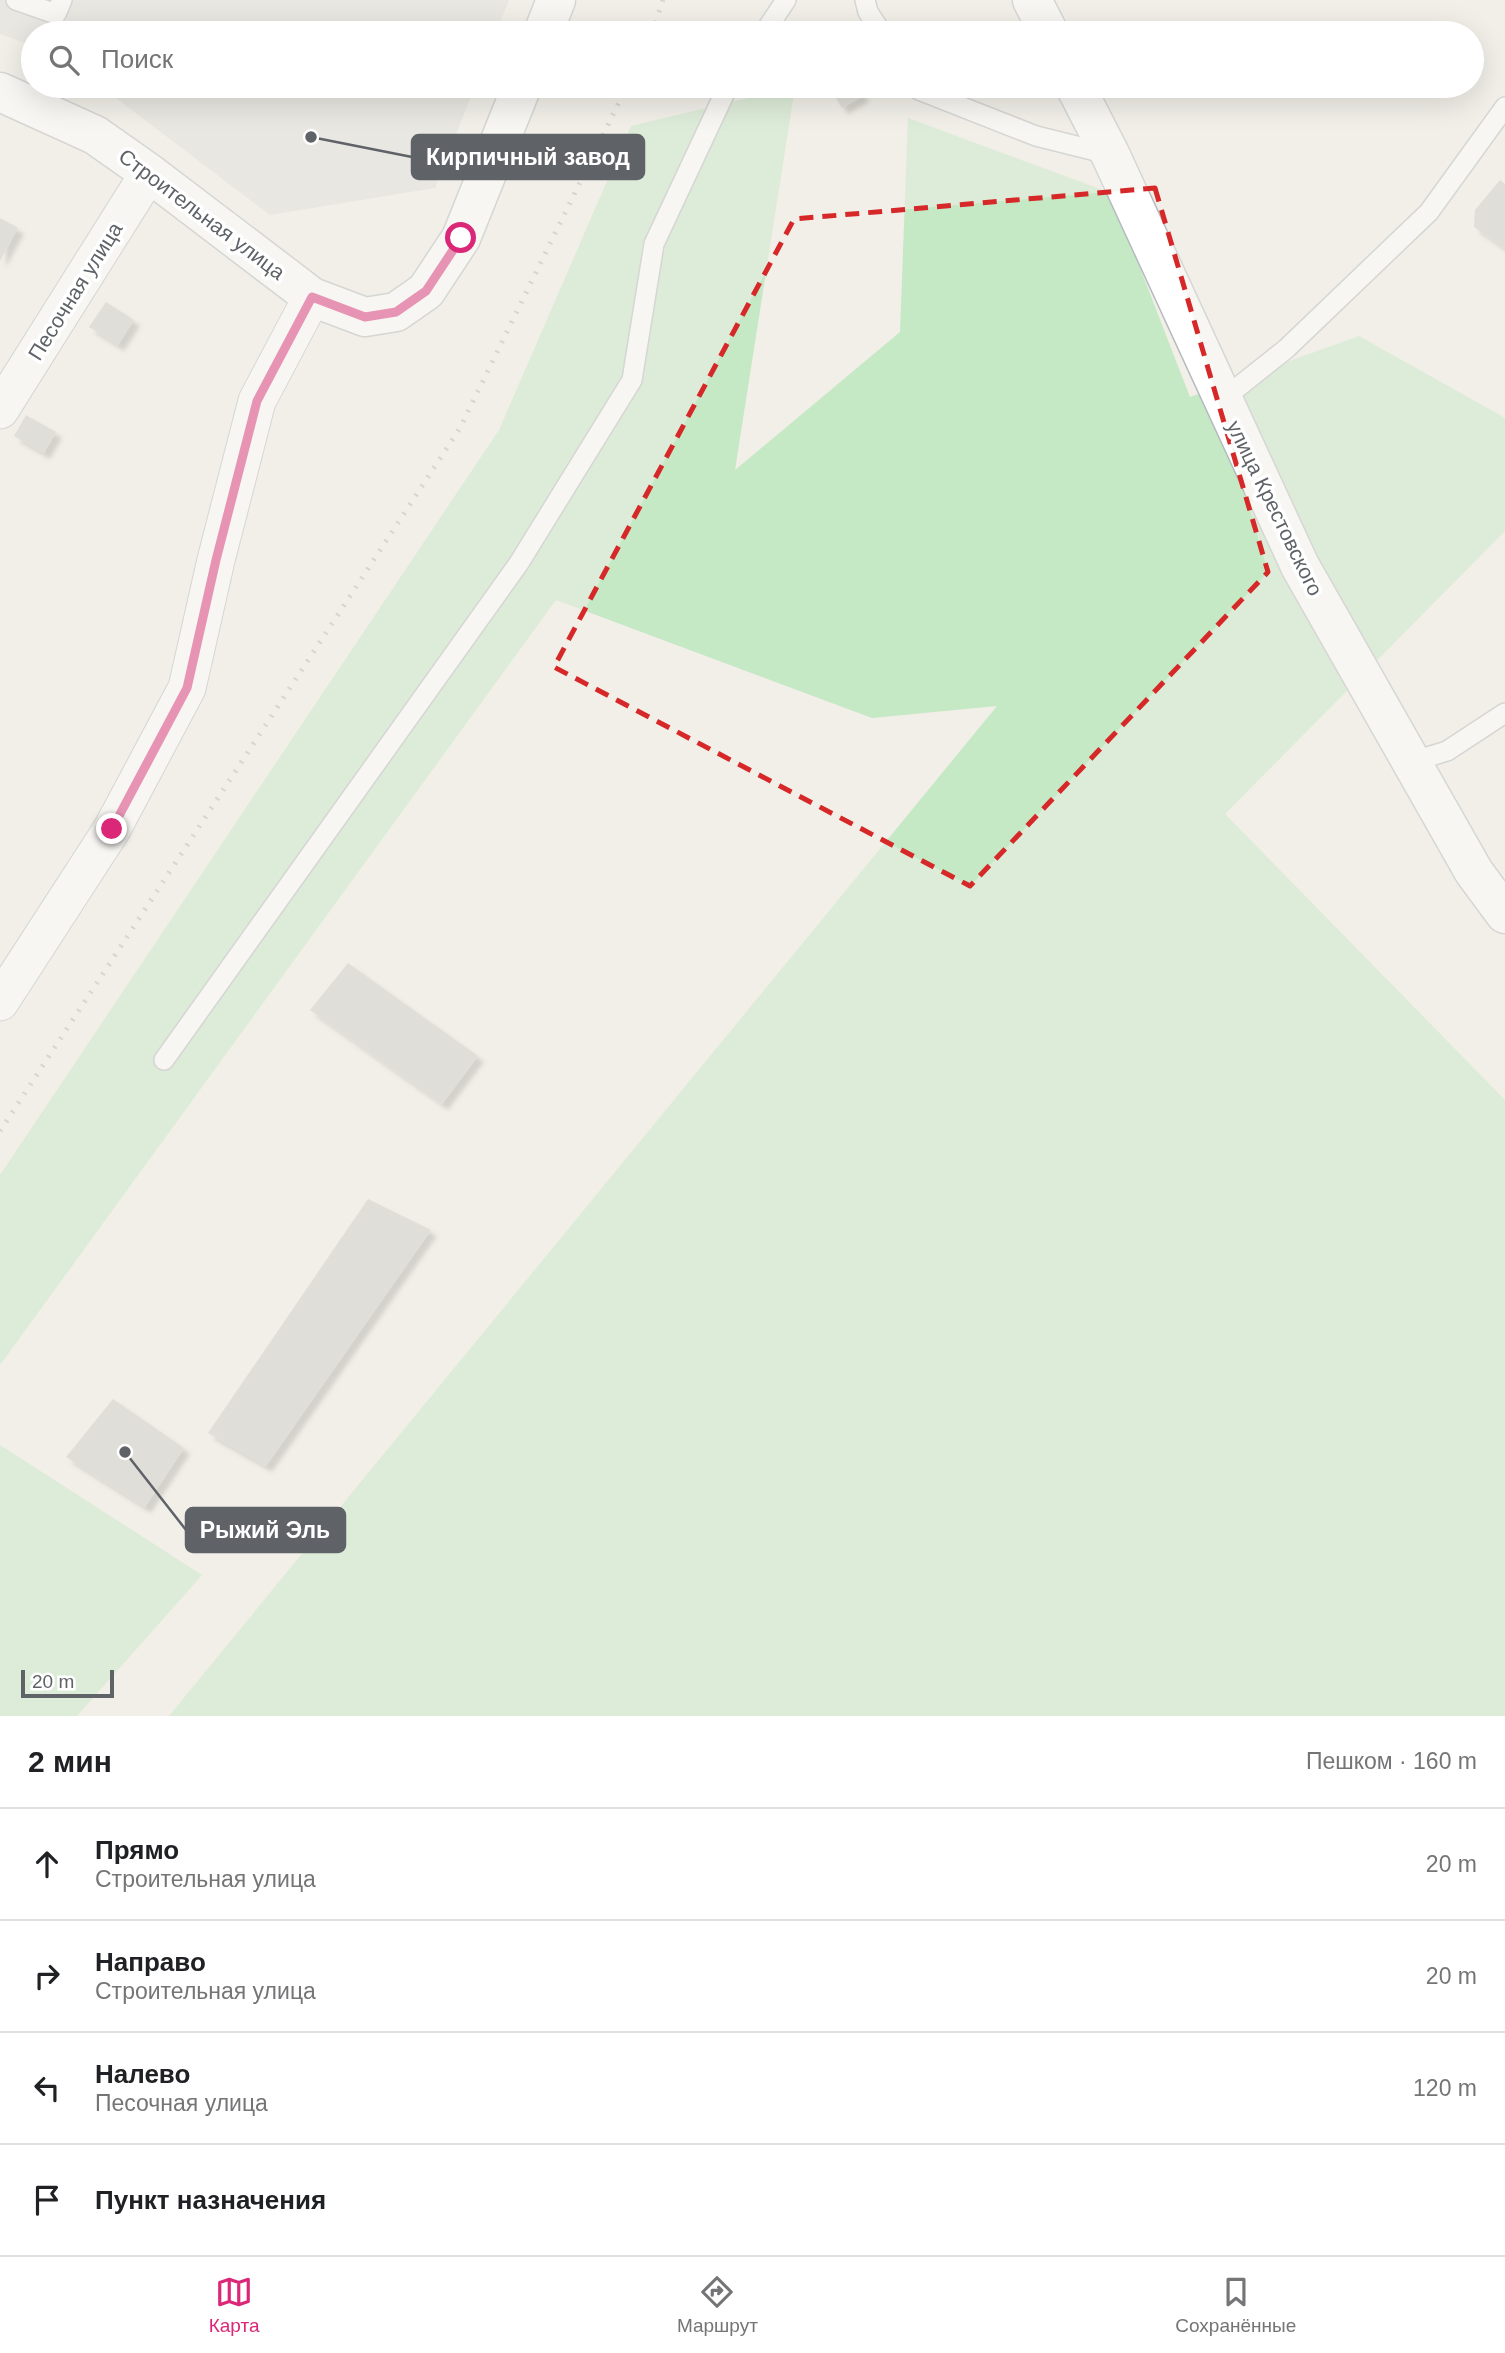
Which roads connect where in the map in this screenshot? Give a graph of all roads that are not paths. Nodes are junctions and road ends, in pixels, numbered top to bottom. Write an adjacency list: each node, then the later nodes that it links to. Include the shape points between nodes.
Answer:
1 (16, 0): 2 (lane, via 56,13)
2 (62, 0)
3 (556, 0): 7 (main road)
4 (786, 0): 8 (lane)
5 (865, 0): 9 (lane)
6 (1032, 0): 10 (main road)
7 (547, 21)
8 (772, 21)
9 (874, 21)
10 (1043, 21)
11 (0, 92): 18 (main road, Строительная улица, via 95,135)
12 (517, 98): 19 (main road, Строительная улица, via 461,238 426,291 396,312 365,317)
13 (722, 98): 26 (lane, via 654,244 632,380 519,563)
14 (939, 98): 17 (lane, via 1036,136)
15 (1081, 98): 17 (main road, улица Крестовского)
16 (1505, 107): 20 (lane, via 1429,212 1286,349)
17 (1110, 154): 20 (main road, улица Крестовского)
18 (149, 173): 19 (main road, Строительная улица); 21 (street, Песочная улица)
19 (312, 297): 25 (street, via 257,401 187,688 112,829)
20 (1223, 399): 23 (main road, улица Крестовского, via 1300,566)
21 (0, 410)
22 (1505, 713): 23 (lane, via 1447,751)
23 (1411, 762): 24 (main road, улица Крестовского, via 1474,872)
24 (1505, 914)
25 (0, 1002)
26 (164, 1060)

